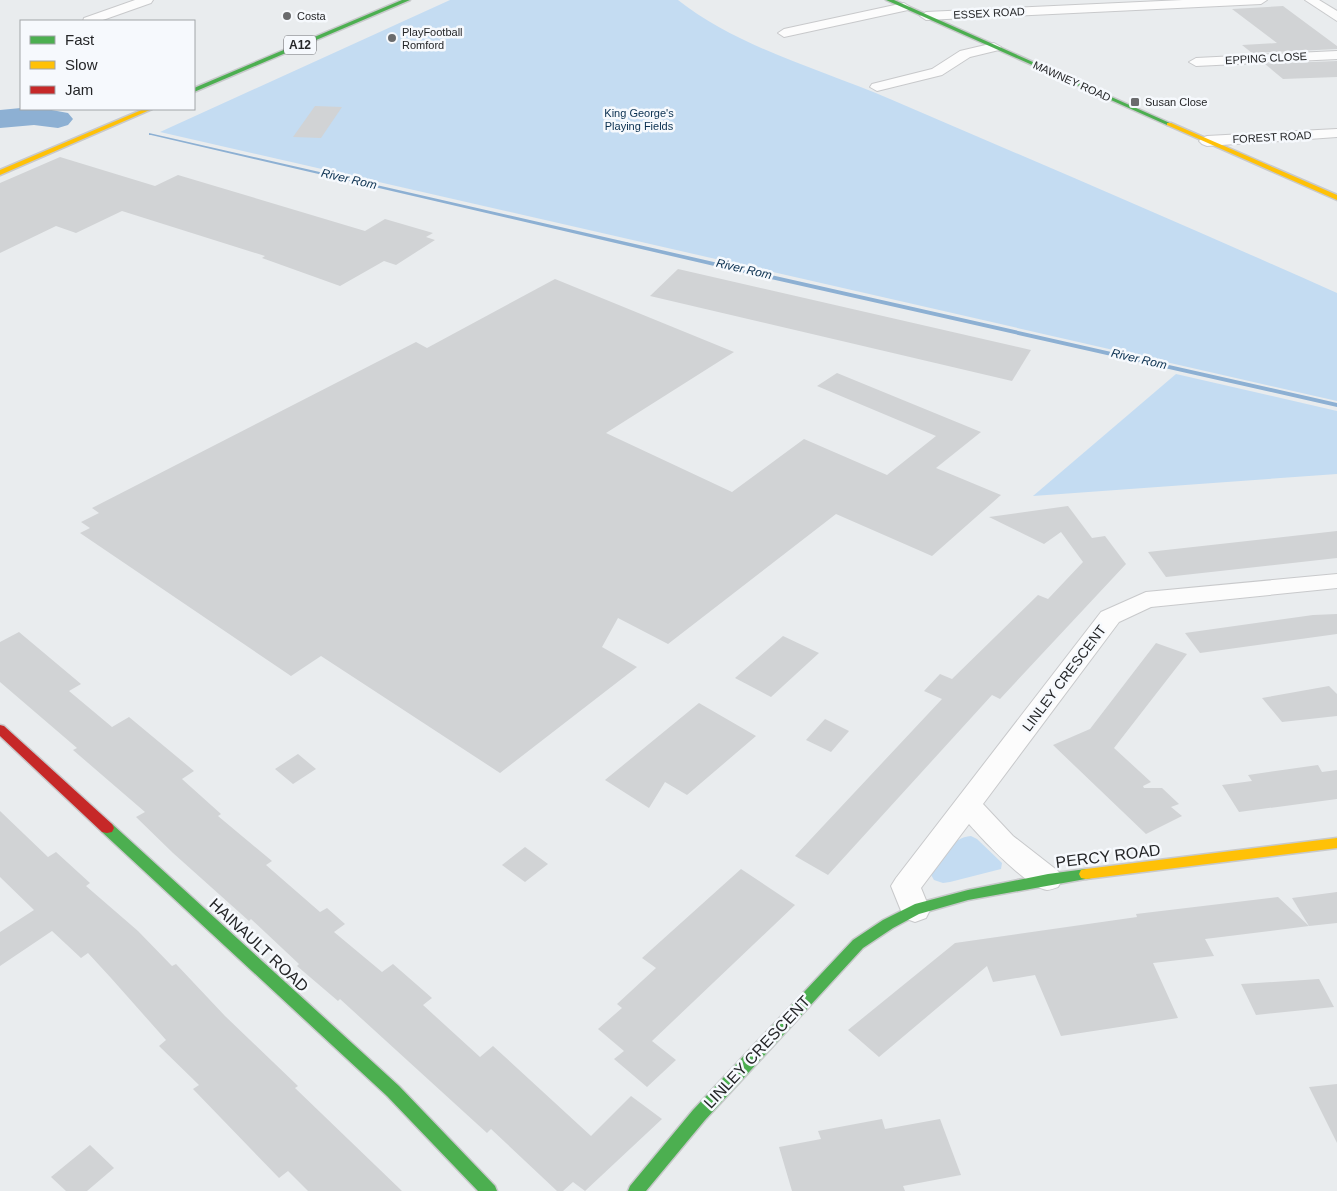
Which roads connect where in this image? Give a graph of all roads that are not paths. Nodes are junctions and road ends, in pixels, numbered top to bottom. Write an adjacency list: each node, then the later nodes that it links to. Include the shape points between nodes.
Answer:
1 (147, 0): 10 (street)
2 (407, 0): 16 (main road, A12)
3 (889, 0): 7 (main road, MAWNEY ROAD)
4 (1261, 0): 6 (street, ESSEX ROAD)
5 (1311, 0): 9 (street)
6 (1120, 3): 8 (street, ESSEX ROAD)
7 (904, 7): 8 (main road, MAWNEY ROAD); 11 (street)
8 (926, 16): 12 (main road, MAWNEY ROAD)
9 (1337, 17)
10 (92, 20)
11 (784, 33)
12 (994, 47): 15 (street, via 965,54 937,72); 19 (main road, MAWNEY ROAD)
13 (1337, 55): 14 (street, EPPING CLOSE)
14 (1196, 62)
15 (883, 82)
16 (195, 90)
17 (148, 110): 20 (main road)
18 (1337, 133): 19 (street, FOREST ROAD)
19 (1208, 141): 21 (main road, MAWNEY ROAD)
20 (0, 173)
21 (1337, 198)
22 (1337, 581): 24 (street, LINLEY CRESCENT, via 1146,600 1110,617)
23 (0, 729): 29 (main road, HAINAULT ROAD, via 393,1091)
24 (967, 804): 26 (street, via 1003,844); 27 (street, LINLEY CRESCENT, via 906,886)
25 (1337, 843): 26 (main road, PERCY ROAD)
26 (1048, 879): 27 (main road, PERCY ROAD, via 968,895)
27 (915, 910): 28 (main road, PERCY ROAD)
28 (888, 924): 30 (main road, LINLEY CRESCENT, via 858,944 699,1114)
29 (489, 1191)
30 (636, 1191)

